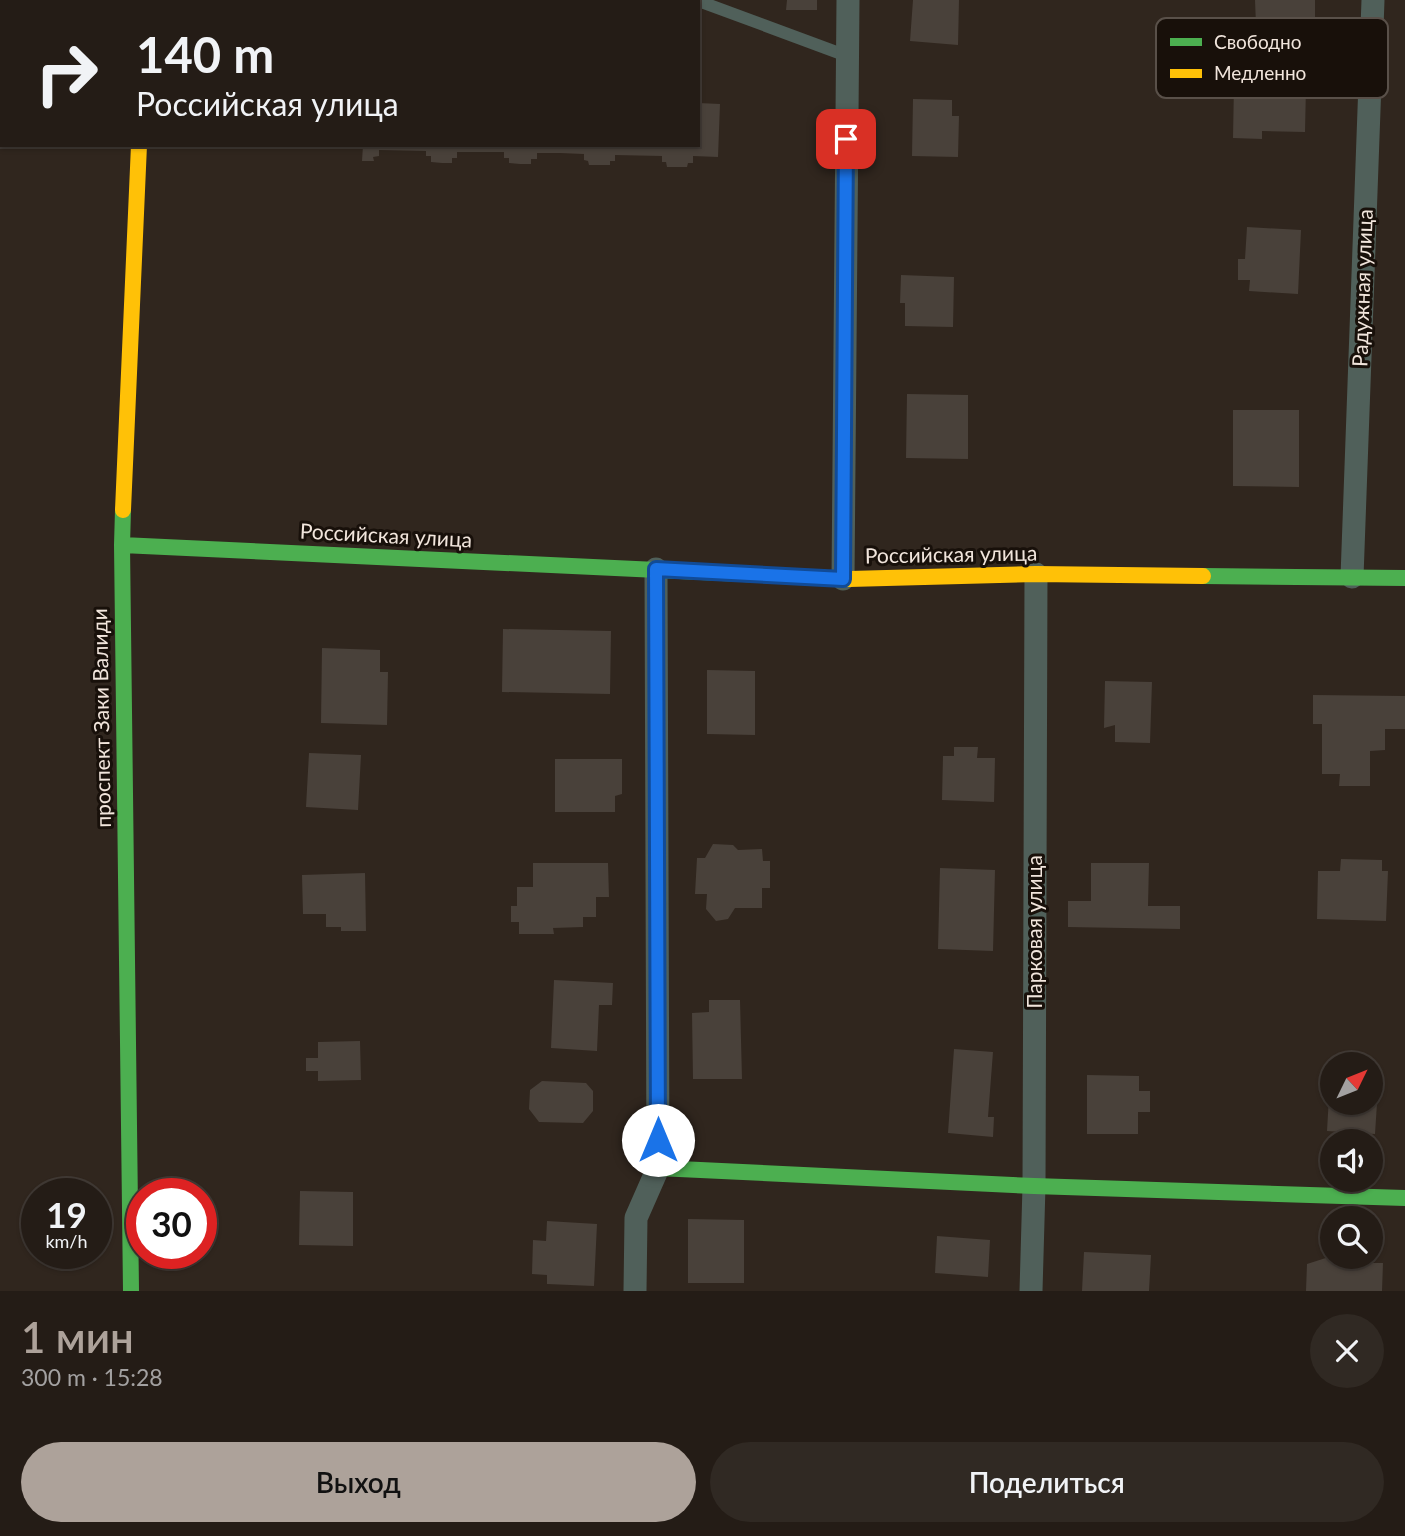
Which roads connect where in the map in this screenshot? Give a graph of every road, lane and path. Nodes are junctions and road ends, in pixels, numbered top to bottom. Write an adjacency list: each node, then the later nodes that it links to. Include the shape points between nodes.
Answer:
1 (848, 0): 5 (street)
2 (1373, 0): 4 (street, Радужная улица)
3 (700, 2): 5 (lane)
4 (1372, 18)
5 (847, 57): 13 (street)
6 (1369, 98): 11 (street, Радужная улица)
7 (139, 147): 8 (street, проспект Заки Валиди)
8 (122, 545): 9 (street, Российская улица); 17 (street, проспект Заки Валиди)
9 (656, 569): 13 (street, Российская улица); 14 (street)
10 (1035, 574): 11 (street, Российская улица); 13 (street, Российская улица); 15 (street, Парковая улица)
11 (1352, 577): 12 (street, Российская улица)
12 (1405, 578)
13 (843, 579)
14 (658, 1167): 15 (street); 18 (street, via 636,1218)
15 (1034, 1186): 16 (street); 19 (street, Парковая улица)
16 (1405, 1198)
17 (131, 1291)
18 (635, 1291)
19 (1031, 1291)

